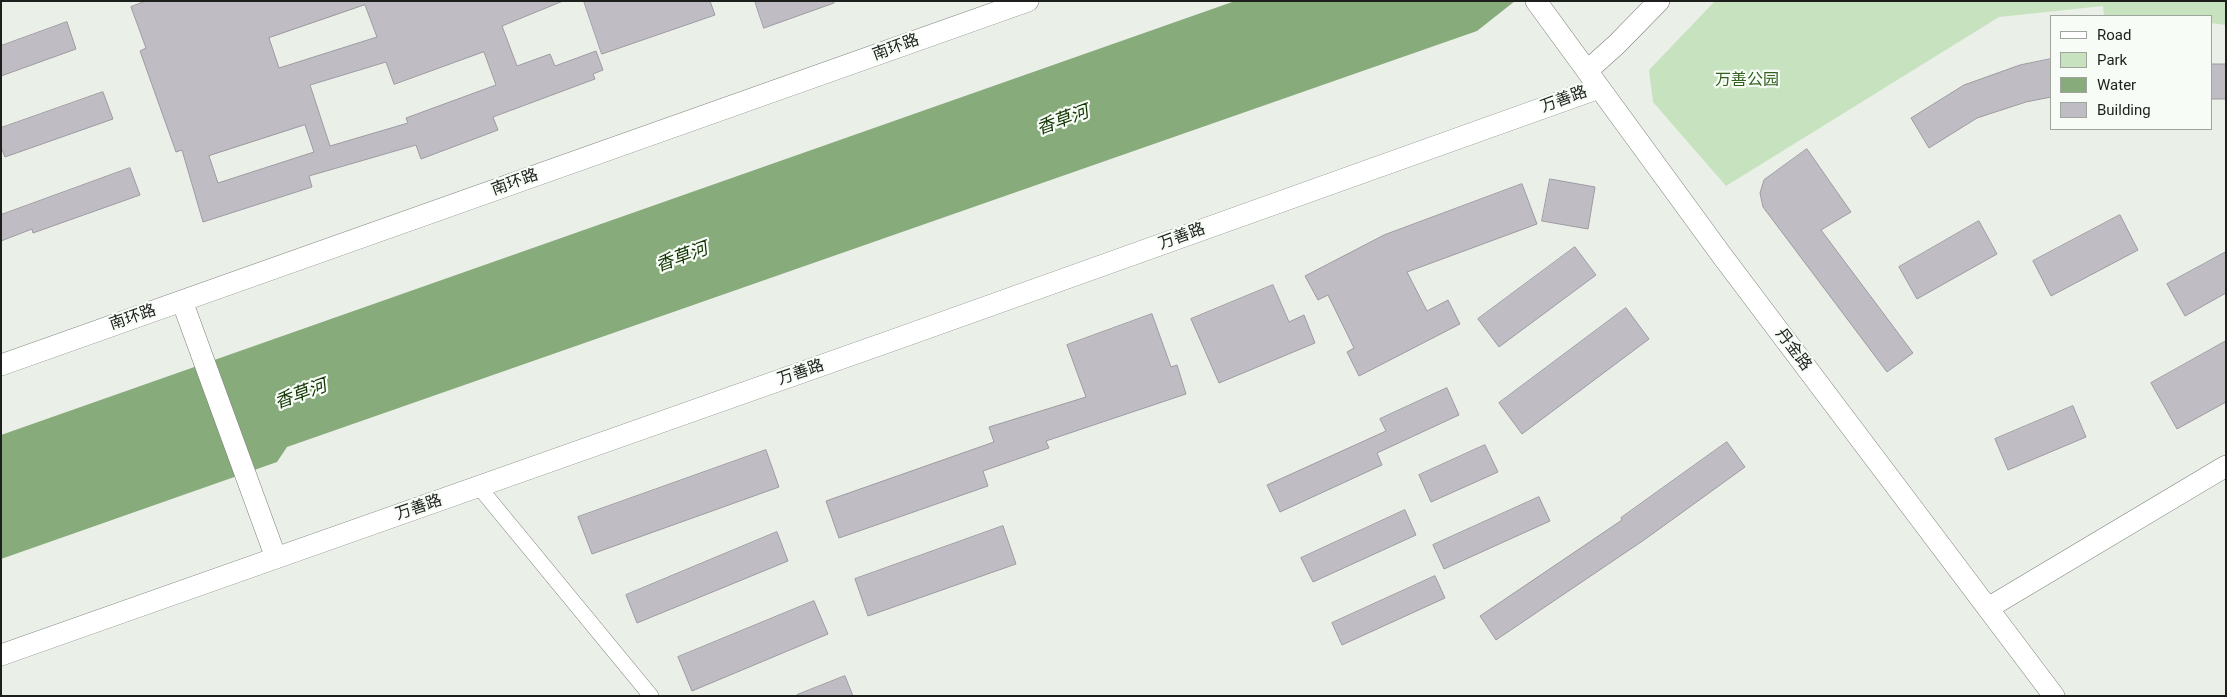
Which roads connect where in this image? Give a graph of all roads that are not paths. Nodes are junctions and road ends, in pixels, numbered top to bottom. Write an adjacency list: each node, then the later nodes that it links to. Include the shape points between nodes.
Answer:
1 (1028, 1): 5 (main road, 南环路)
2 (1659, 1): 4 (main road, 万善路, via 1617,44)
3 (1542, 9): 4 (main road, 丹金路)
4 (1593, 79): 8 (main road, 万善路); 10 (main road, 丹金路)
5 (182, 301): 6 (main road, 南环路); 9 (main road)
6 (1, 365)
7 (2226, 466): 10 (main road)
8 (479, 487): 9 (main road, 万善路); 12 (street)
9 (276, 558): 11 (main road, 万善路)
10 (1988, 608): 13 (main road, 丹金路)
11 (1, 655)
12 (651, 696)
13 (2054, 696)

